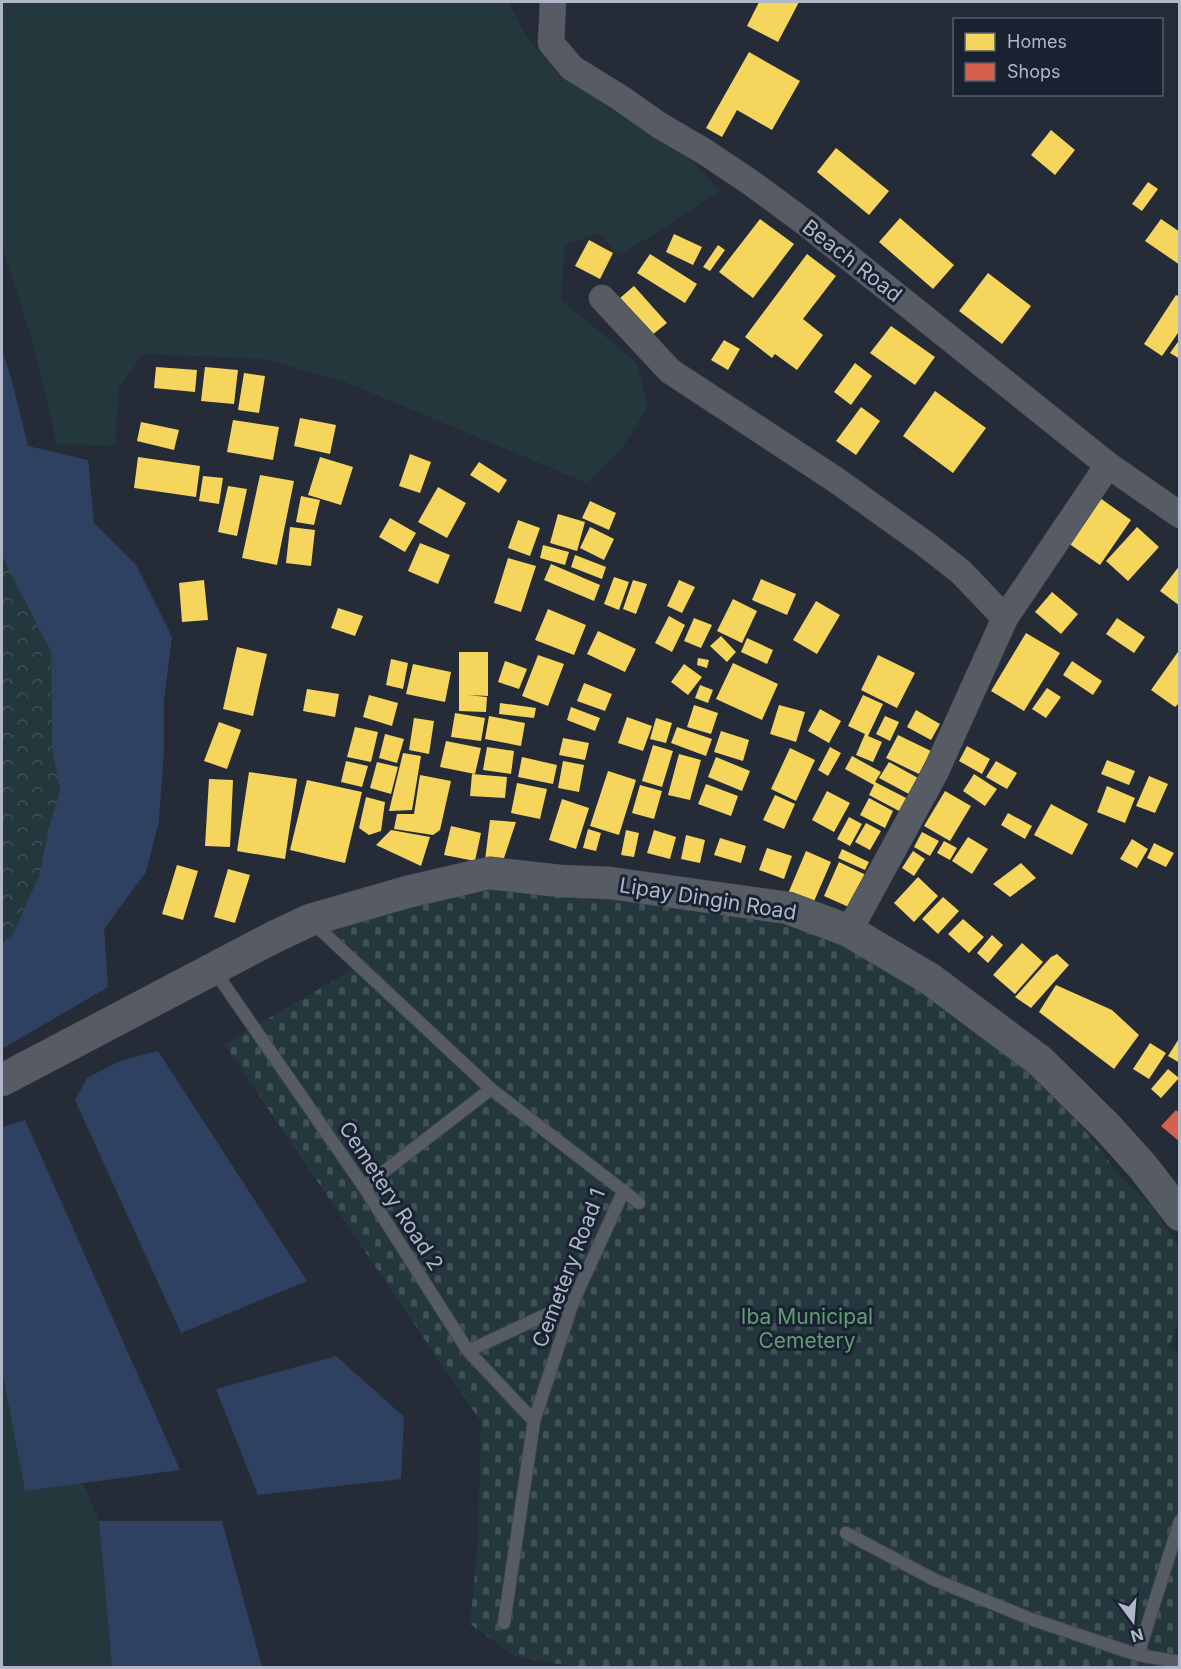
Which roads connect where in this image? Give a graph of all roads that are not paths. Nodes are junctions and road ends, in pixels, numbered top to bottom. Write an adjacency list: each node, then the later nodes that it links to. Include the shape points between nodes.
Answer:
1 (554, 2): 3 (street, Beach Road, via 550,42 572,68 705,152 807,224)
2 (602, 298): 5 (street, via 670,371 924,543 962,572)
3 (1108, 465): 4 (street, Beach Road); 5 (street)
4 (1179, 515)
5 (1005, 618): 7 (street, via 936,771)
6 (310, 920): 7 (street, Lipay Dingin Road, via 489,873 610,883 745,901 788,908); 8 (street, Lipay Dingin Road); 10 (lane, Cemetery Road 1)
7 (849, 931): 14 (street, Lipay Dingin Road, via 930,979 1040,1061 1107,1127)
8 (214, 970): 9 (street, Lipay Dingin Road); 11 (lane, Cemetery Road 2)
9 (7, 1078)
10 (490, 1089): 11 (lane); 12 (lane, Cemetery Road 1)
11 (364, 1187): 16 (lane, Cemetery Road 2)
12 (624, 1190): 13 (lane); 15 (lane, Cemetery Road 1)
13 (639, 1203)
14 (1179, 1215)
15 (573, 1302): 16 (lane); 17 (lane, Cemetery Road 1)
16 (468, 1351): 17 (lane, Cemetery Road 2)
17 (534, 1421): 20 (lane, Cemetery Road 1)
18 (1179, 1521): 21 (lane)
19 (846, 1533): 21 (lane, via 935,1580 1031,1619)
20 (504, 1623)
21 (1138, 1655): 22 (lane)
22 (1179, 1662)

